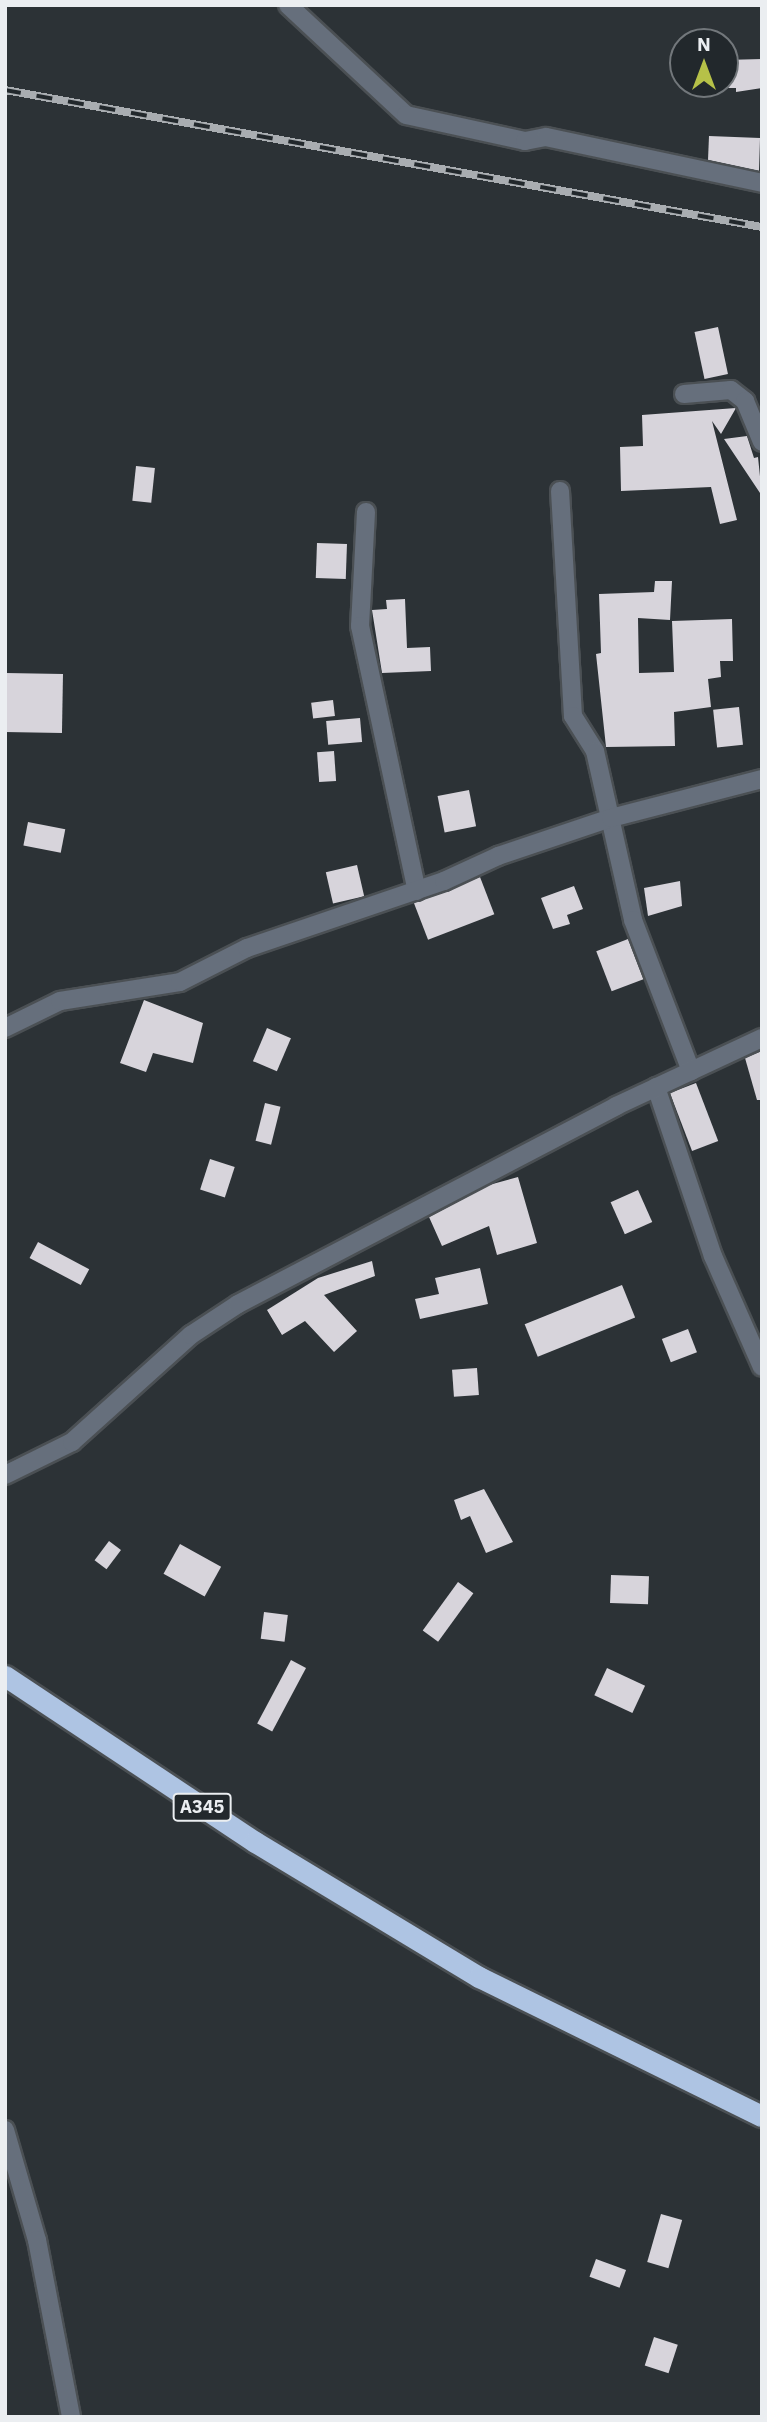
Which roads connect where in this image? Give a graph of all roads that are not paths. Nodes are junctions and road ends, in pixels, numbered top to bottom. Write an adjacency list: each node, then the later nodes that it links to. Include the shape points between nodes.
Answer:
1 (288, 5): 2 (street, via 406,115 525,141 555,139)
2 (762, 183)
3 (684, 394): 4 (street, via 731,390 745,401)
4 (762, 442)
5 (560, 491): 8 (street, via 573,716 594,751)
6 (366, 512): 9 (street, via 359,626)
7 (762, 779): 8 (street)
8 (611, 818): 9 (street, via 498,856); 12 (street, via 633,920)
9 (417, 891): 10 (street, via 247,948 180,982 60,1001)
10 (5, 1028)
11 (762, 1038): 12 (street)
12 (691, 1071): 13 (street)
13 (656, 1087): 14 (street, via 713,1256); 15 (street, via 238,1304 191,1335 72,1442)
14 (762, 1367)
15 (5, 1475)
16 (5, 1676): 17 (highway, A345, via 255,1842 479,1977)
17 (762, 2116)
18 (5, 2130): 19 (street, via 37,2240)
19 (71, 2417)

